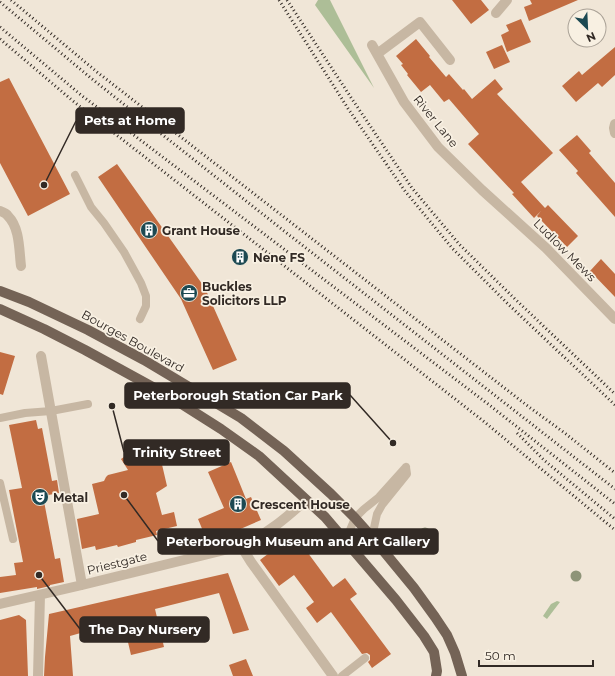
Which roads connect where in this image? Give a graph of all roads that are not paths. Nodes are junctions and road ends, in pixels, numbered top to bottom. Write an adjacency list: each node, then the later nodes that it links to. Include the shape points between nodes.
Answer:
1 (507, 0): 2 (street)
2 (496, 13)
3 (450, 60): 7 (street, River Lane, via 420,22 375,50 404,102 438,147)
4 (615, 124): 5 (street)
5 (615, 133)
6 (75, 175): 12 (lane, via 91,207 124,252 141,283 146,296 146,306)
7 (495, 201): 13 (street, Ludlow Mews, via 546,248)
8 (0, 211): 9 (street, via 7,214 14,223 19,241)
9 (21, 266)
10 (0, 291): 20 (main road, Bourges Boulevard, via 88,330 241,418 284,451)
11 (0, 309): 19 (main road, via 85,350 169,396 259,456)
12 (140, 319)
13 (615, 320)
14 (41, 356): 16 (street)
15 (88, 404): 16 (lane)
16 (51, 411): 17 (lane); 25 (street)
17 (0, 418)
18 (0, 483): 22 (lane)
19 (306, 500): 23 (main road, via 325,517); 24 (street, Priestgate, via 283,521)
20 (355, 518): 21 (main road, Bourges Boulevard); 21 (lane, via 379,497 406,467 407,474 377,514); 23 (lane)
21 (372, 537): 33 (main road, Bourges Boulevard, via 414,588 447,635)
22 (13, 539)
23 (347, 543): 32 (main road, via 424,636 434,652)
24 (241, 546): 25 (street, Priestgate); 30 (street)
25 (82, 586): 26 (street, Priestgate)
26 (40, 595): 27 (street, Priestgate); 29 (street)
27 (0, 604)
28 (365, 658): 31 (lane)
29 (38, 676)
30 (333, 676)
31 (342, 676)
32 (436, 676)
33 (462, 676)

